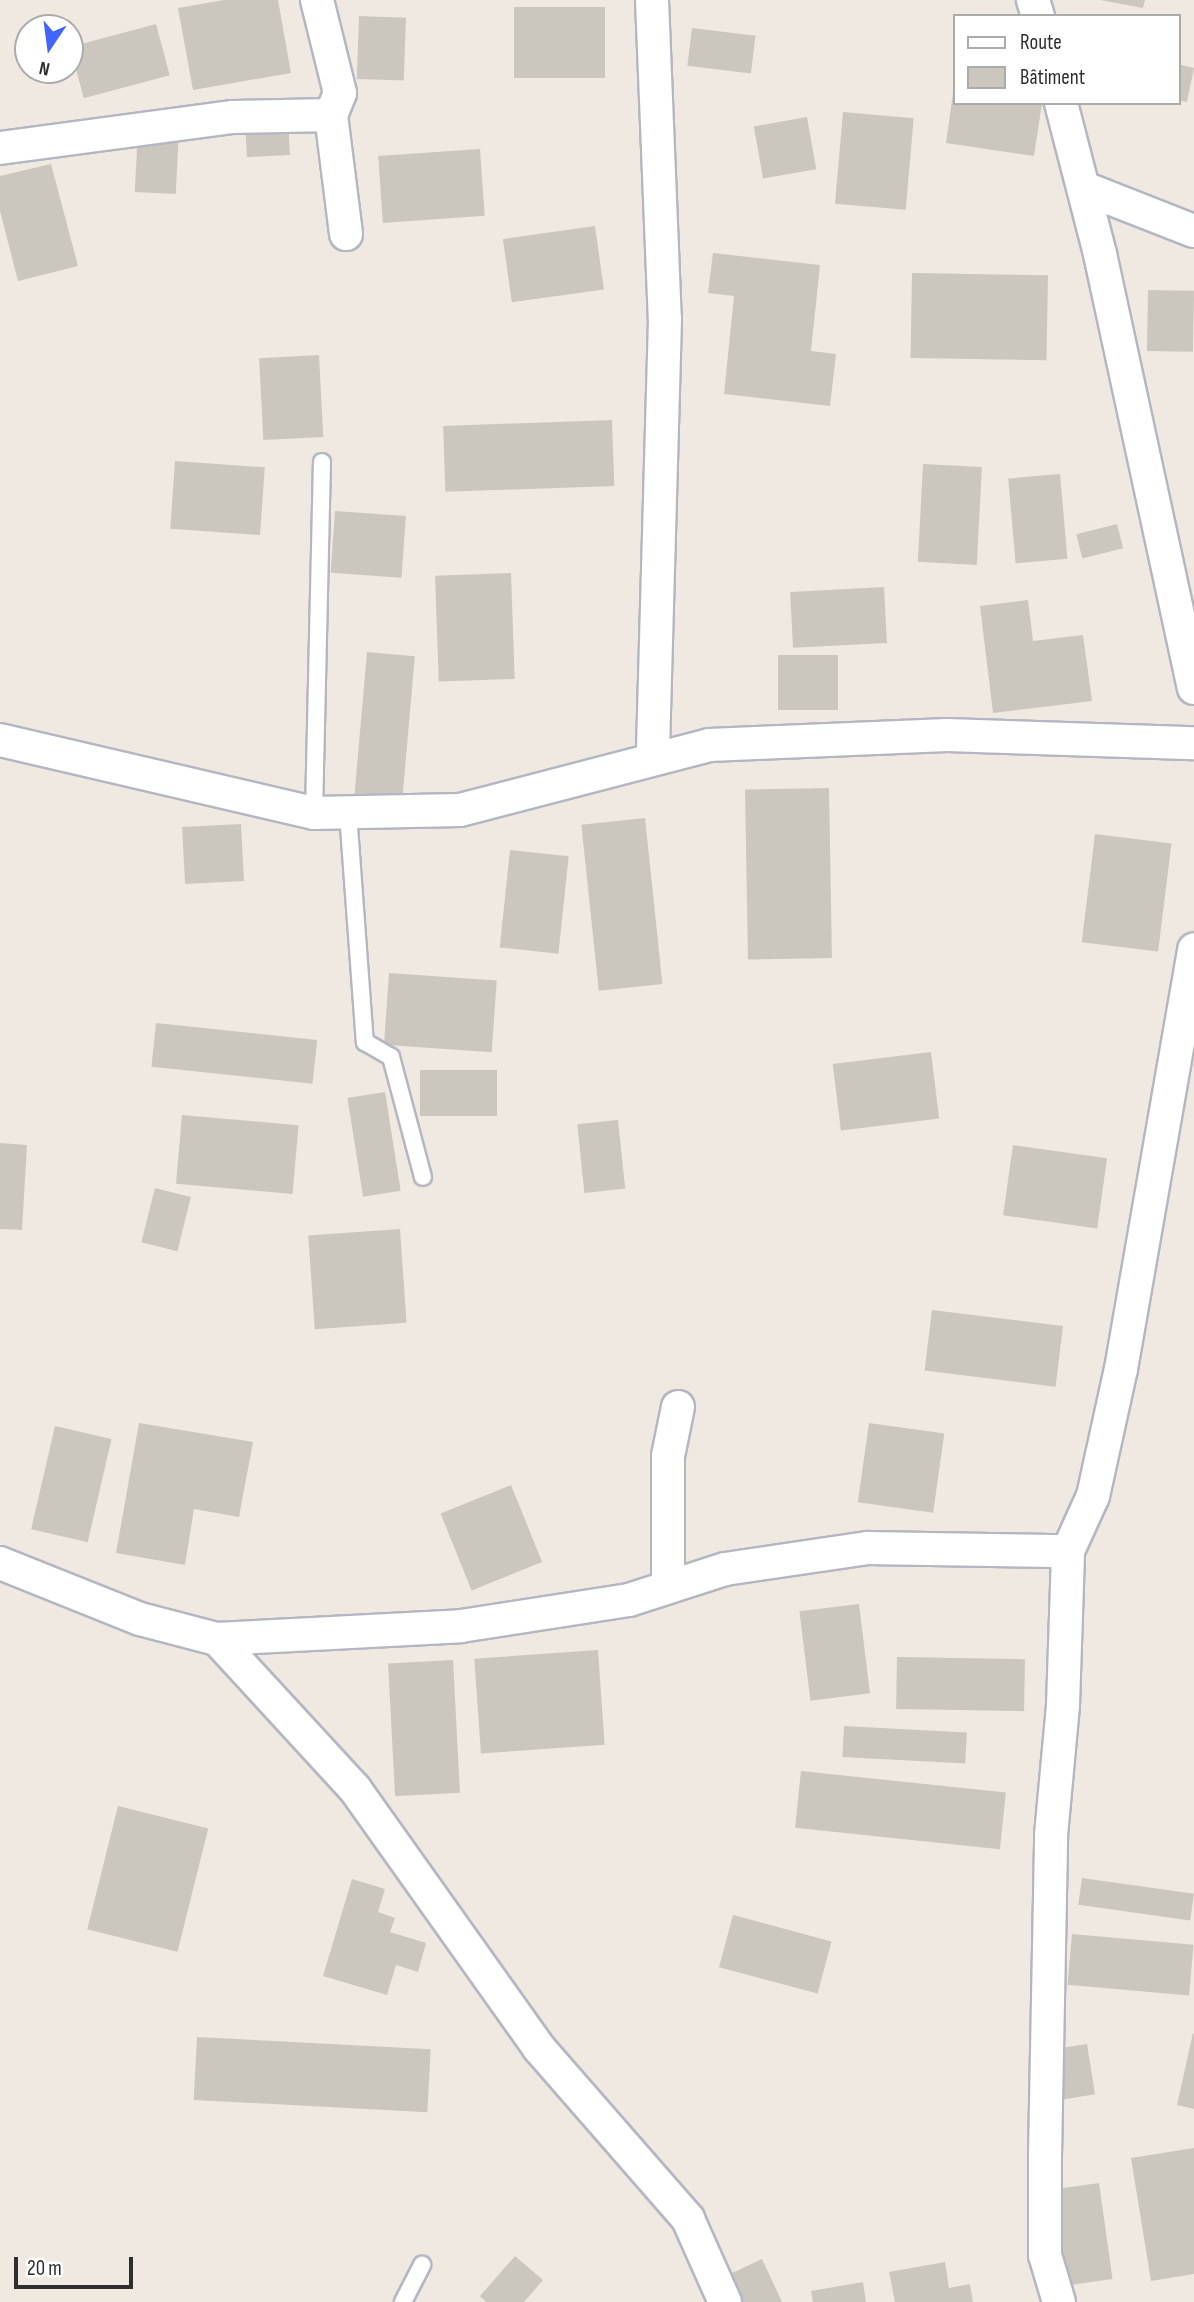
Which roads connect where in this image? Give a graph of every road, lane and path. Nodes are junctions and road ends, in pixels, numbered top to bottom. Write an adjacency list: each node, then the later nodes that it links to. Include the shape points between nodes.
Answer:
1 (317, 0): 4 (street, via 340,93)
2 (652, 0): 13 (street, via 665,319)
3 (1062, 105): 6 (street)
4 (331, 115): 5 (street, via 233,117); 8 (street)
5 (0, 148)
6 (1084, 188): 7 (street); 10 (street)
7 (1194, 231)
8 (346, 234)
9 (322, 462): 14 (lane)
10 (1194, 688)
11 (0, 740): 14 (street)
12 (1194, 743): 13 (street, via 947,735 709,745)
13 (653, 758): 15 (street, via 460,810)
14 (314, 813): 15 (street)
15 (348, 813): 17 (lane, via 365,1042 391,1057)
16 (1194, 949): 19 (street, via 1121,1368 1093,1496)
17 (423, 1177)
18 (678, 1407): 21 (street, via 668,1456)
19 (1068, 1551): 21 (street, via 868,1548 724,1569); 26 (street, via 1063,1705 1051,1835 1045,2157 1045,2255)
20 (0, 1563): 22 (street, via 140,1619)
21 (668, 1587): 22 (street, via 629,1600 461,1626)
22 (216, 1639): 25 (street, via 355,1789 539,2048 688,2218)
23 (422, 2265): 24 (lane)
24 (403, 2302)
25 (725, 2302)
26 (1059, 2302)

